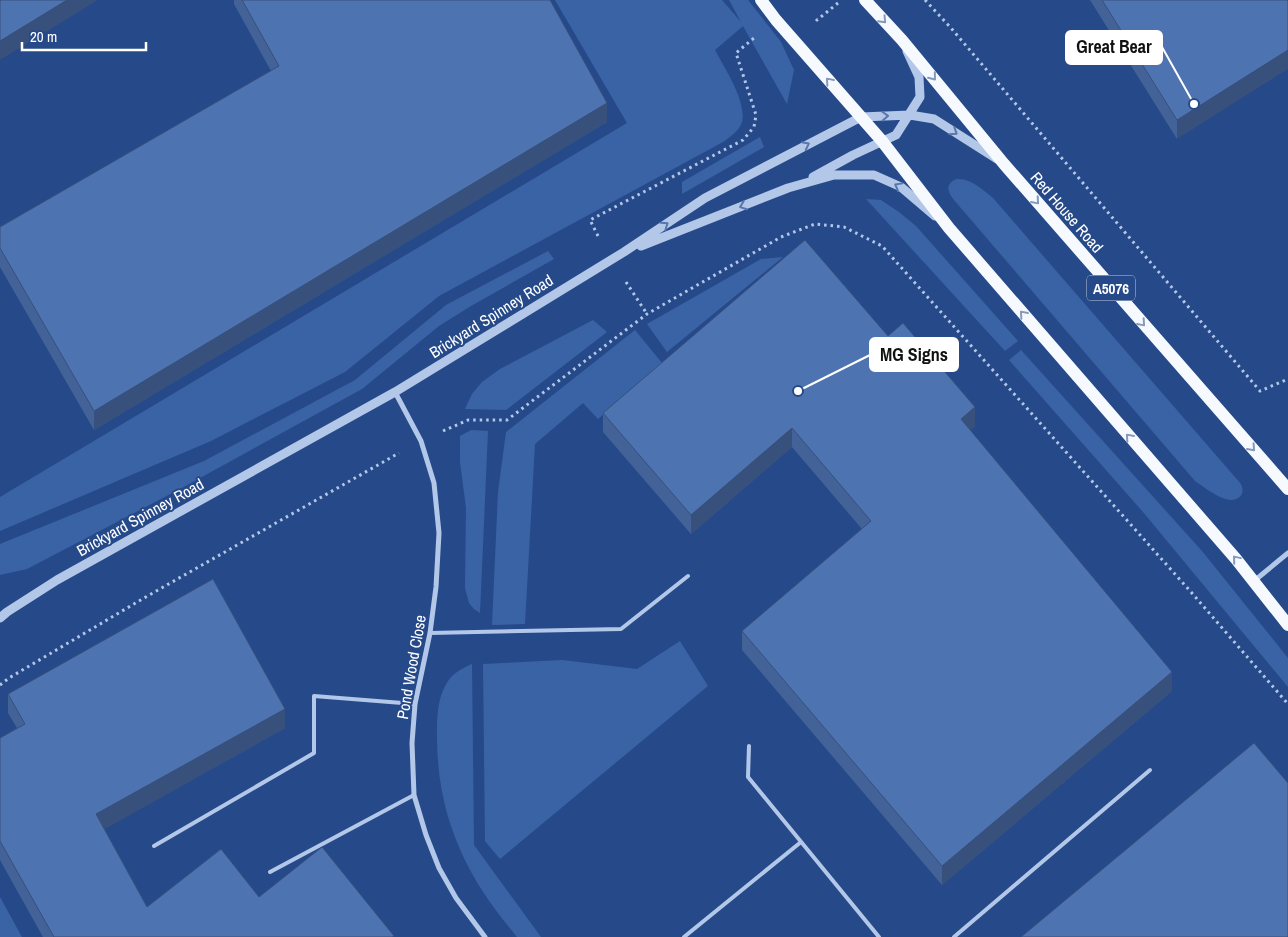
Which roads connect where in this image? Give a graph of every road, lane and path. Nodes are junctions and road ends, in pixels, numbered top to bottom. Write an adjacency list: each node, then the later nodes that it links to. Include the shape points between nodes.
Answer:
1 (761, 0): 6 (main road)
2 (842, 0): 5 (path, via 817,20)
3 (865, 0): 7 (main road, Red House Road / A5076, one-way to 7)
4 (925, 0): 17 (path, via 1260,391)
5 (811, 14)
6 (776, 20): 9 (main road, one-way to 6); 13 (path, via 736,54 756,115 754,127 744,140)
7 (902, 40): 8 (street, via 919,77 920,98); 11 (main road, Red House Road / A5076, one-way to 11)
8 (910, 115): 9 (street, Brickyard Spinney Road, one-way to 8); 10 (street, via 896,135); 11 (street, Brickyard Spinney Road, one-way to 11, via 934,119)
9 (861, 118): 10 (main road); 16 (street, Brickyard Spinney Road, one-way to 9, via 705,198)
10 (882, 141): 12 (street); 15 (main road)
11 (1004, 164): 19 (main road, Red House Road / A5076, one-way to 19)
12 (800, 185): 15 (street, one-way to 12, via 901,187 874,175 834,175); 16 (street, one-way to 16)
13 (590, 220)
14 (844, 227): 27 (path, via 882,246)
15 (949, 228): 22 (main road, one-way to 15)
16 (624, 252): 18 (street, Brickyard Spinney Road)
17 (1288, 379)
18 (395, 392): 23 (street, Brickyard Spinney Road, via 57,580); 25 (street, Pond Wood Close, via 421,441 434,482 439,533)
19 (1288, 489)
20 (1288, 553): 22 (street)
21 (688, 576): 25 (lane, via 621,629)
22 (1254, 581): 24 (main road)
23 (0, 618)
24 (1288, 625)
25 (430, 633): 26 (street, Pond Wood Close)
26 (415, 704): 30 (street, Pond Wood Close, via 412,743); 32 (lane, via 314,696 314,753)
27 (1288, 704)
28 (749, 746): 31 (lane, via 748,777)
29 (1150, 770): 37 (lane)
30 (414, 795): 33 (lane); 34 (street, Pond Wood Close, via 439,868)
31 (801, 842): 35 (lane); 36 (lane)
32 (154, 846)
33 (270, 872)
34 (483, 936)
35 (684, 937)
36 (878, 937)
37 (954, 937)

